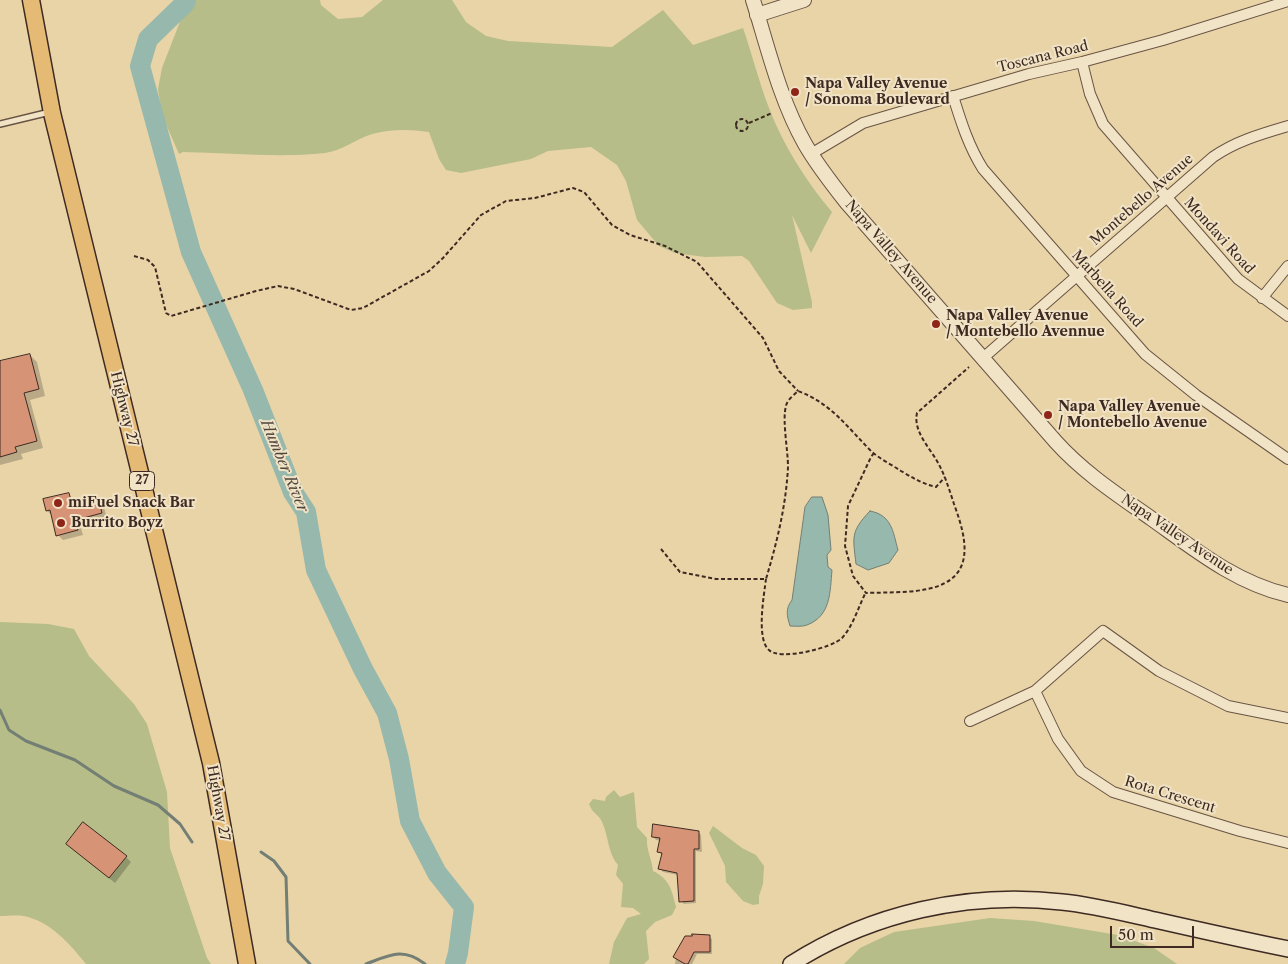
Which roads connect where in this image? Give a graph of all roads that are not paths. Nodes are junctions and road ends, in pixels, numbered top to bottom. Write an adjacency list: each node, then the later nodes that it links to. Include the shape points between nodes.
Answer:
1 (31, 0): 8 (main road, Highway 27 / 27)
2 (753, 0): 5 (street, Napa Valley Avenue)
3 (804, 0): 5 (street)
4 (1288, 2): 6 (street, Toscana Road)
5 (757, 15): 11 (street, Napa Valley Avenue, via 787,107)
6 (1082, 62): 7 (street, Toscana Road); 12 (street, Mondavi Road, via 1102,124)
7 (952, 96): 11 (street, Toscana Road, via 863,123); 14 (street, Marbella Road, via 966,137 983,170)
8 (52, 111): 9 (lane); 25 (main road, Highway 27 / 27, via 211,763)
9 (0, 124)
10 (1288, 126): 12 (street, Montebello Avenue, via 1228,146)
11 (811, 154): 17 (street, Napa Valley Avenue, via 830,182)
12 (1166, 197): 14 (street, Montebello Avenue); 15 (street, Mondavi Road, via 1238,279)
13 (1288, 266): 15 (street)
14 (1076, 276): 17 (street, Montebello Avenue); 18 (street, Marbella Road, via 1146,354 1196,395)
15 (1262, 298): 16 (street, Mondavi Road)
16 (1288, 316)
17 (983, 358): 19 (street, Napa Valley Avenue, via 1064,451 1095,478 1230,572 1261,587)
18 (1288, 460)
19 (1288, 595)
20 (1034, 691): 21 (street, via 1102,631 1159,671 1228,706); 22 (street); 23 (street, Rota Crescent, via 1058,739 1081,771 1113,792)
21 (1288, 718)
22 (970, 721)
23 (1288, 843)
24 (1288, 949): 26 (main road, via 1084,905 1005,899 940,905 890,918 832,940)
25 (247, 964)
26 (791, 964)

